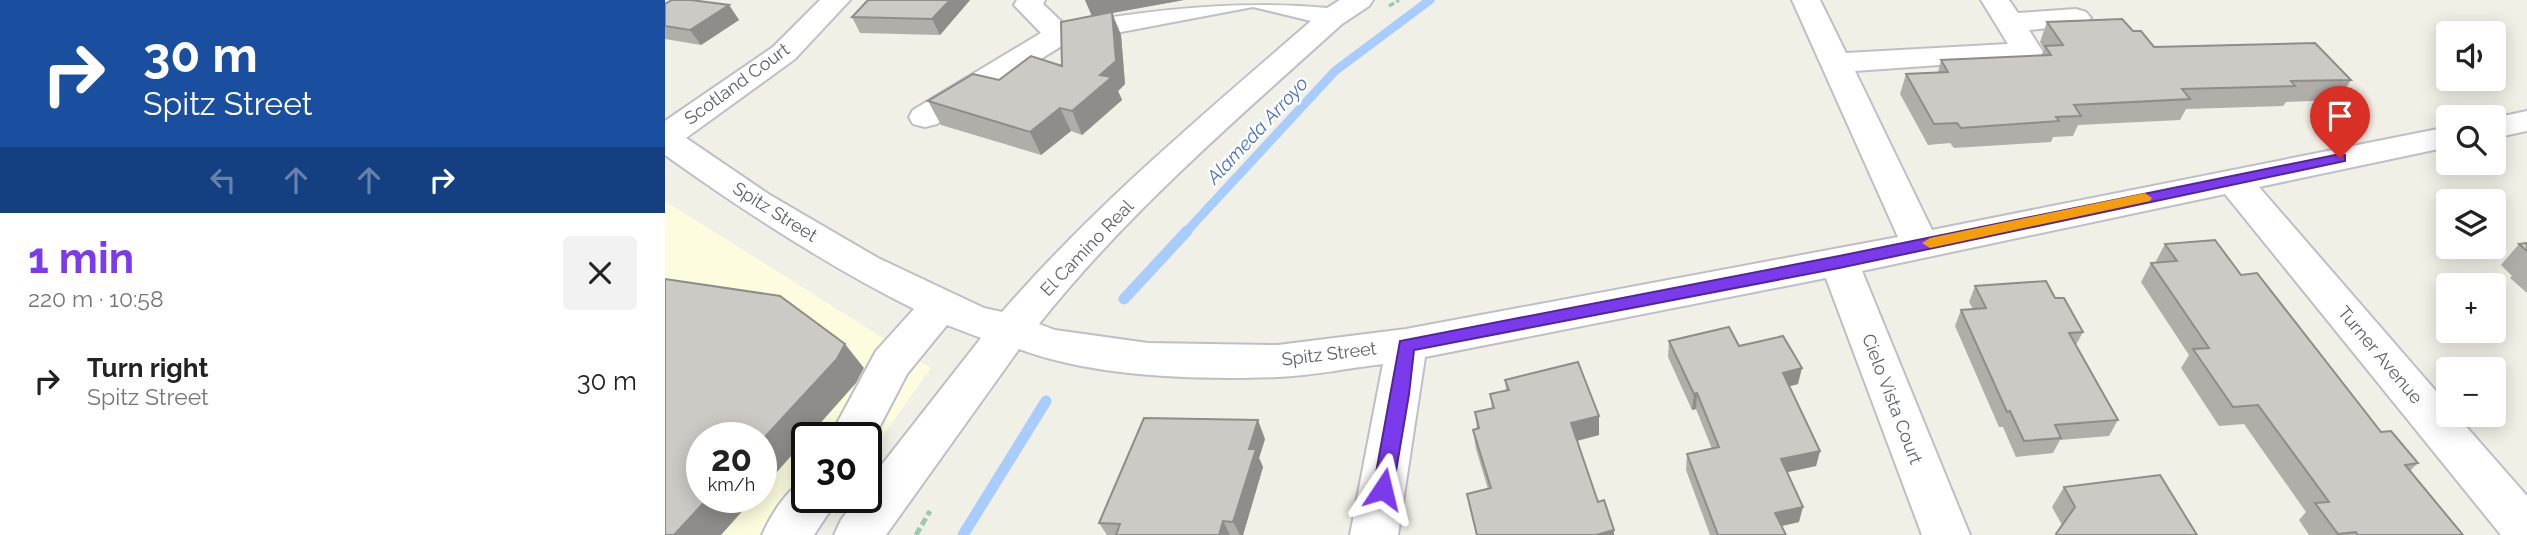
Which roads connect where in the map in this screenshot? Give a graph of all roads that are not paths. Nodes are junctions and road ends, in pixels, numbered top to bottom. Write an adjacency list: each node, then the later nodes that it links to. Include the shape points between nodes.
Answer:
1 (836, 0): 14 (street, Scotland Court, via 785,52)
2 (1031, 0): 9 (street, via 1028,5)
3 (1246, 0): 9 (street)
4 (1260, 0): 6 (street)
5 (1805, 0): 10 (street)
6 (1345, 9): 20 (street, El Camino Real, via 1165,167 1062,270)
7 (2002, 11): 8 (street); 10 (street, via 2028,52)
8 (2076, 18)
9 (1059, 35): 11 (street)
10 (1835, 63): 17 (street)
11 (925, 117)
12 (2527, 121): 13 (street)
13 (2506, 125)
14 (665, 138): 19 (street, Spitz Street, via 757,203 865,268)
15 (2436, 139): 16 (street, Spitz Street)
16 (2233, 180): 17 (street, Spitz Street); 24 (street, Turner Avenue)
17 (1920, 245): 18 (street, Spitz Street)
18 (1839, 262): 21 (street, Spitz Street); 28 (street, Cielo Vista Court)
19 (940, 306): 20 (street, Spitz Street); 22 (street, via 891,363)
20 (1012, 330): 21 (street, Spitz Street, via 1052,345 1148,359 1278,360); 26 (street, El Camino Real)
21 (1406, 345): 27 (street)
22 (860, 422)
23 (803, 513): 25 (street)
24 (2527, 531)
25 (786, 535)
26 (858, 535)
27 (1374, 535)
28 (1946, 535)

